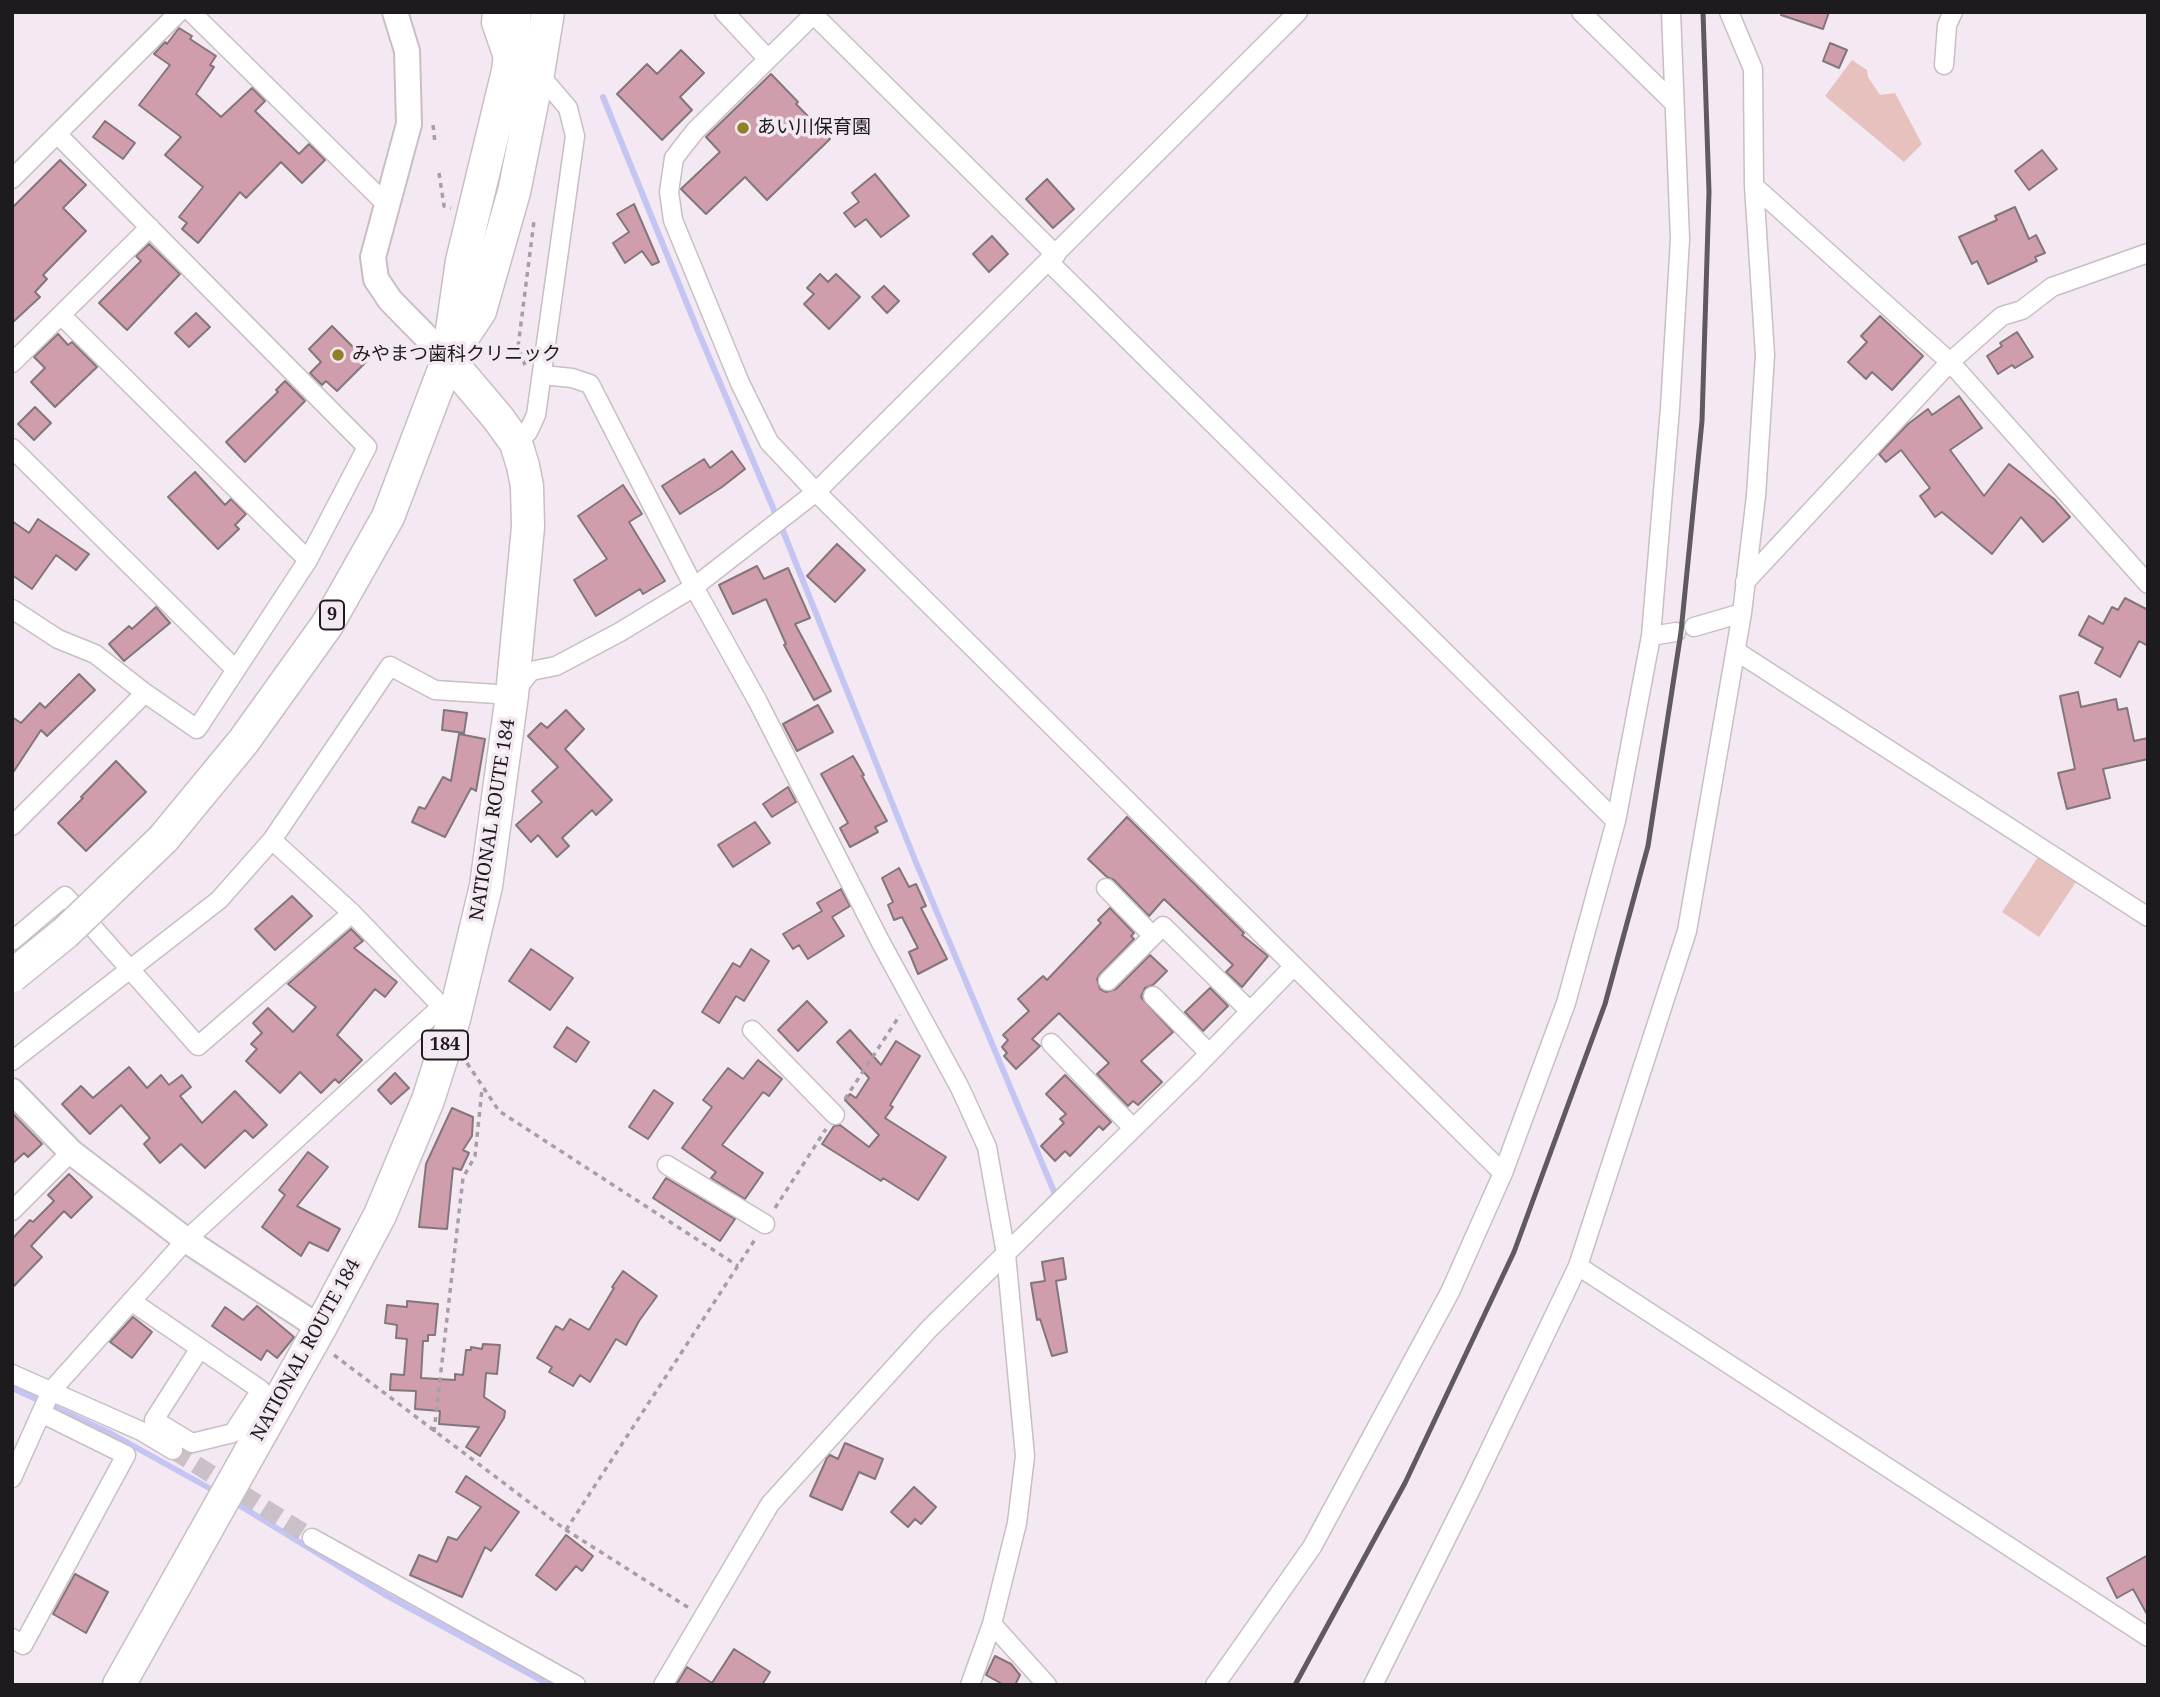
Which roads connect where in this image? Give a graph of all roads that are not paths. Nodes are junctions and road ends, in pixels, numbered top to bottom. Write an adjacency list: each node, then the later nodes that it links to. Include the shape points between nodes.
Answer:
1 (179, 12): 18 (street)
2 (191, 12): 21 (street)
3 (396, 12): 21 (street, via 407,51 409,124)
4 (492, 12): 16 (street, via 491,23)
5 (515, 12): 16 (highway, 9)
6 (724, 12): 14 (street)
7 (1298, 12): 24 (street)
8 (1581, 12): 17 (street)
9 (1671, 12): 17 (street)
10 (1729, 12): 20 (street, via 1753,69)
11 (1953, 12): 15 (street, via 1947,25)
12 (814, 13): 14 (street); 24 (street)
13 (552, 20): 16 (highway, 9)
14 (768, 59): 32 (street, via 674,158 669,192 673,220 740,383 769,442)
15 (1944, 65)
16 (523, 72): 26 (highway, 9, via 513,192 480,311); 29 (street, via 568,108 575,136)
17 (1673, 102): 39 (street, via 1680,239)
18 (57, 134): 19 (street); 22 (street)
19 (12, 178)
20 (1754, 186): 27 (street); 34 (street, via 1765,355)
21 (386, 204): 26 (street, via 373,257 376,279 390,300)
22 (150, 227): 25 (street); 33 (street, via 367,447)
23 (2148, 253): 27 (street, via 2052,287 2022,310 2002,316)
24 (1052, 258): 32 (street); 44 (street)
25 (61, 314): 28 (street); 33 (street)
26 (448, 359): 30 (highway, NATIONAL ROUTE 184 / 184); 54 (highway, 9, bridge, via 388,517 327,625 243,741 163,839 65,933)
27 (1950, 362): 34 (street); 35 (street)
28 (12, 363)
29 (543, 375): 30 (street, via 536,415); 36 (street, via 590,384)
30 (516, 443): 43 (highway, NATIONAL ROUTE 184 / 184, via 527,486 528,527)
31 (12, 448): 41 (street)
32 (816, 492): 36 (street); 52 (street)
33 (308, 560): 41 (street)
34 (1745, 583): 38 (street)
35 (2148, 584)
36 (694, 587): 43 (street, via 556,666 531,671); 72 (street, via 960,1088 987,1147)
37 (12, 609): 42 (street, via 58,639 95,654)
38 (1742, 613): 39 (street); 40 (street)
39 (1651, 636): 44 (street)
40 (1736, 651): 49 (street); 73 (street, via 1687,931)
41 (235, 669): 42 (street, via 197,729)
42 (145, 693): 45 (street)
43 (512, 695): 46 (street, via 435,690 390,666); 58 (highway, NATIONAL ROUTE 184 / 184, via 486,886)
44 (1616, 821): 68 (street, via 1566,1003)
45 (12, 826)
46 (272, 841): 48 (street); 53 (street, via 219,900)
47 (1106, 888): 50 (street)
48 (352, 914): 53 (street, via 198,1045); 58 (street)
49 (2148, 917)
50 (1153, 936): 55 (street); 57 (street, via 1163,926)
51 (12, 942): 53 (street, via 65,896)
52 (1294, 966): 57 (street); 68 (street)
53 (130, 967): 62 (street)
54 (12, 976)
55 (1108, 981)
56 (1153, 996): 61 (street)
57 (1250, 1011): 61 (street)
58 (448, 1020): 71 (street); 75 (highway, NATIONAL ROUTE 184 / 184, via 428,1100 380,1216)
59 (752, 1030): 64 (street)
60 (1051, 1043): 65 (street)
61 (1209, 1053): 65 (street)
62 (12, 1061)
63 (12, 1091): 66 (street)
64 (835, 1115)
65 (1133, 1128): 72 (street)
66 (71, 1152): 69 (street); 71 (street)
67 (667, 1165): 70 (street)
68 (1503, 1173): 91 (street, via 1450,1292 1312,1547)
69 (12, 1211)
70 (765, 1224)
71 (186, 1240): 74 (street); 75 (street)
72 (1006, 1254): 83 (street, via 1025,1456 1017,1523); 88 (street, via 930,1328 769,1504)
73 (1578, 1266): 84 (street); 92 (street)
74 (131, 1301): 76 (street); 78 (street)
75 (320, 1328): 86 (highway, NATIONAL ROUTE 184 / 184)
76 (200, 1348): 76 (street, via 261,1390 233,1433 192,1443 154,1420)
77 (12, 1374): 78 (street)
78 (51, 1391): 79 (street); 80 (street)
79 (41, 1413): 81 (street); 85 (street, via 127,1455 23,1645)
80 (173, 1450)
81 (12, 1478)
82 (312, 1538): 87 (street)
83 (992, 1624): 89 (street); 90 (street)
84 (2148, 1637)
85 (12, 1639)
86 (119, 1685)
87 (576, 1685)
88 (663, 1685)
89 (970, 1685)
90 (1047, 1685)
91 (1215, 1685)
92 (1373, 1685)

